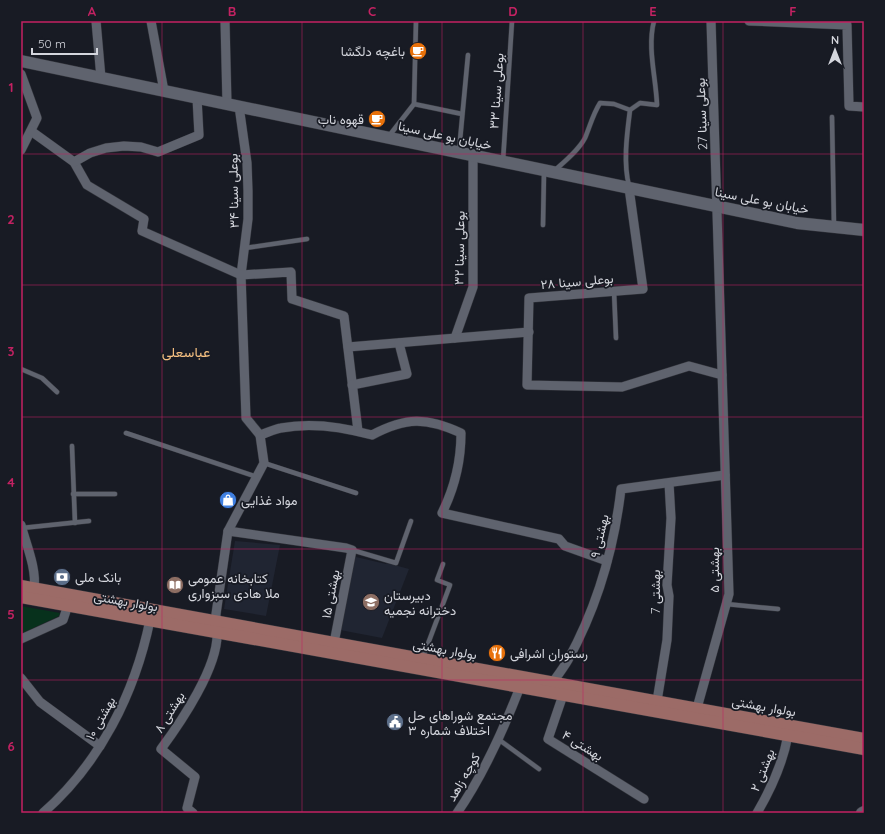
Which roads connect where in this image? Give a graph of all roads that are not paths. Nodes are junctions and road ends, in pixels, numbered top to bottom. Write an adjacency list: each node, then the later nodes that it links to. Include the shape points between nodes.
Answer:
1 (96, 21): 12 (street)
2 (151, 21): 13 (street)
3 (225, 21): 16 (street, بوعلی سینا ۳۴)
4 (416, 21): 15 (lane)
5 (512, 21): 27 (lane, بوعلی سینا ۳۳)
6 (654, 21): 18 (lane, via 652,60 657,105 640,103)
7 (711, 21): 30 (street, بوعلی سینا 27)
8 (749, 21): 17 (street, via 847,25 849,106)
9 (468, 55): 19 (lane)
10 (21, 61): 12 (main road, خیابان بو علی سینا)
11 (21, 74): 21 (street, via 38,118)
12 (101, 78): 13 (main road, خیابان بو علی سینا)
13 (164, 91): 14 (main road, خیابان بو علی سینا)
14 (197, 98): 16 (main road, خیابان بو علی سینا); 26 (street, via 199,135 158,152 124,146 106,148)
15 (414, 104): 19 (lane); 22 (lane)
16 (233, 105): 22 (main road, خیابان بو علی سینا); 35 (street, بوعلی سینا ۳۴, via 244,135 248,184)
17 (864, 107)
18 (630, 110): 28 (lane, via 614,104 600,103 584,139 570,156); 29 (lane, via 626,175)
19 (462, 114): 24 (lane)
20 (832, 117): 32 (lane)
21 (31, 131): 23 (street); 26 (street)
22 (388, 137): 24 (main road, خیابان بو علی سینا)
23 (21, 150)
24 (459, 152): 25 (main road, خیابان بو علی سینا)
25 (473, 155): 27 (main road, خیابان بو علی سینا); 39 (street, بوعلی سینا ۳۲, via 472,287)
26 (74, 162): 36 (street, via 87,185 144,219 142,231)
27 (503, 162): 28 (main road, خیابان بو علی سینا)
28 (549, 171): 29 (main road, خیابان بو علی سینا); 31 (lane)
29 (629, 188): 30 (main road, خیابان بو علی سینا); 37 (street, بوعلی سینا ۲۸, via 643,289)
30 (717, 206): 32 (main road, خیابان بو علی سینا, via 797,223); 44 (street, بوعلی سینا 27)
31 (543, 225)
32 (834, 227): 33 (main road, خیابان بو علی سینا)
33 (864, 230)
34 (307, 240): 35 (lane)
35 (245, 248): 36 (street, بوعلی سینا ۳۴)
36 (241, 275): 42 (street, via 291,272 292,299 344,316); 49 (street, بوعلی سینا ۳۴, via 246,418)
37 (614, 291): 38 (street, بوعلی سینا ۲۸, via 529,298); 40 (lane)
38 (528, 332): 39 (street); 44 (street, بوعلی سینا ۲۸, via 527,385 622,387 689,366)
39 (455, 338): 41 (street)
40 (616, 338)
41 (399, 342): 42 (street); 45 (street, via 407,374)
42 (348, 347): 45 (street)
43 (21, 369): 46 (lane, via 42,378)
44 (722, 375): 52 (street, بهشتی ۵)
45 (352, 385): 47 (street)
46 (57, 392)
47 (358, 431): 49 (street, via 299,426 279,428); 64 (street, via 372,435 389,426 426,421 444,425 461,433 458,471 450,498 442,512 559,539 565,546)
48 (126, 433): 53 (lane)
49 (260, 435): 51 (street)
50 (72, 446): 56 (lane)
51 (264, 462): 53 (street); 55 (lane)
52 (725, 475): 54 (street, بهشتی ۹); 69 (street, بهشتی ۵, via 729,594)
53 (257, 477): 62 (street)
54 (669, 483): 64 (street, بهشتی ۹, via 621,489); 81 (street, بهشتی 7, via 667,640)
55 (356, 493)
56 (74, 494): 57 (lane); 60 (lane)
57 (115, 494)
58 (89, 521): 60 (lane)
59 (411, 521): 63 (lane, via 396,563)
60 (74, 523): 61 (lane)
61 (21, 526): 67 (street, via 29,551)
62 (228, 531): 63 (street); 73 (street, via 216,614)
63 (352, 550): 75 (street, بهشتی ۱۵)
64 (607, 561): 78 (street, بهشتی ۹, via 585,626)
65 (443, 564): 76 (lane, via 437,580 450,585)
66 (21, 586): 67 (main road, بولوار بهشتی)
67 (34, 588): 73 (main road, بولوار بهشتی)
68 (21, 597): 70 (main road, بولوار بهشتی)
69 (726, 604): 71 (lane); 82 (street, بهشتی ۵)
70 (68, 605): 72 (main road, بولوار بهشتی); 74 (street, via 62,620)
71 (778, 609)
72 (150, 620): 73 (main road, بولوار بهشتی); 86 (street, بهشتی ۱۰, via 130,690)
73 (217, 627): 75 (main road, بولوار بهشتی); 79 (main road, بولوار بهشتی); 91 (street, بهشتی ۸, via 214,654 204,680 188,710 161,749 195,777 187,808)
74 (21, 639)
75 (334, 643): 76 (main road, بولوار بهشتی)
76 (422, 659): 78 (main road, بولوار بهشتی)
77 (21, 678): 86 (street, via 40,702)
78 (553, 682): 81 (main road, بولوار بهشتی)
79 (520, 687): 80 (main road, بولوار بهشتی); 85 (street, کوچه زاهد)
80 (563, 695): 83 (main road, بولوار بهشتی); 89 (street, بهشتی ۴, via 548,739)
81 (657, 701): 82 (main road, بولوار بهشتی)
82 (697, 708): 84 (main road, بولوار بهشتی)
83 (788, 735): 87 (main road, بولوار بهشتی); 93 (street, بهشتی ۲, via 776,776)
84 (864, 739)
85 (498, 740): 88 (lane); 92 (street, کوچه زاهد)
86 (100, 746): 90 (street, بهشتی ۱۰, via 67,789)
87 (864, 749)
88 (539, 769)
89 (644, 798)
90 (43, 813)
91 (193, 813)
92 (457, 813)
93 (757, 813)

